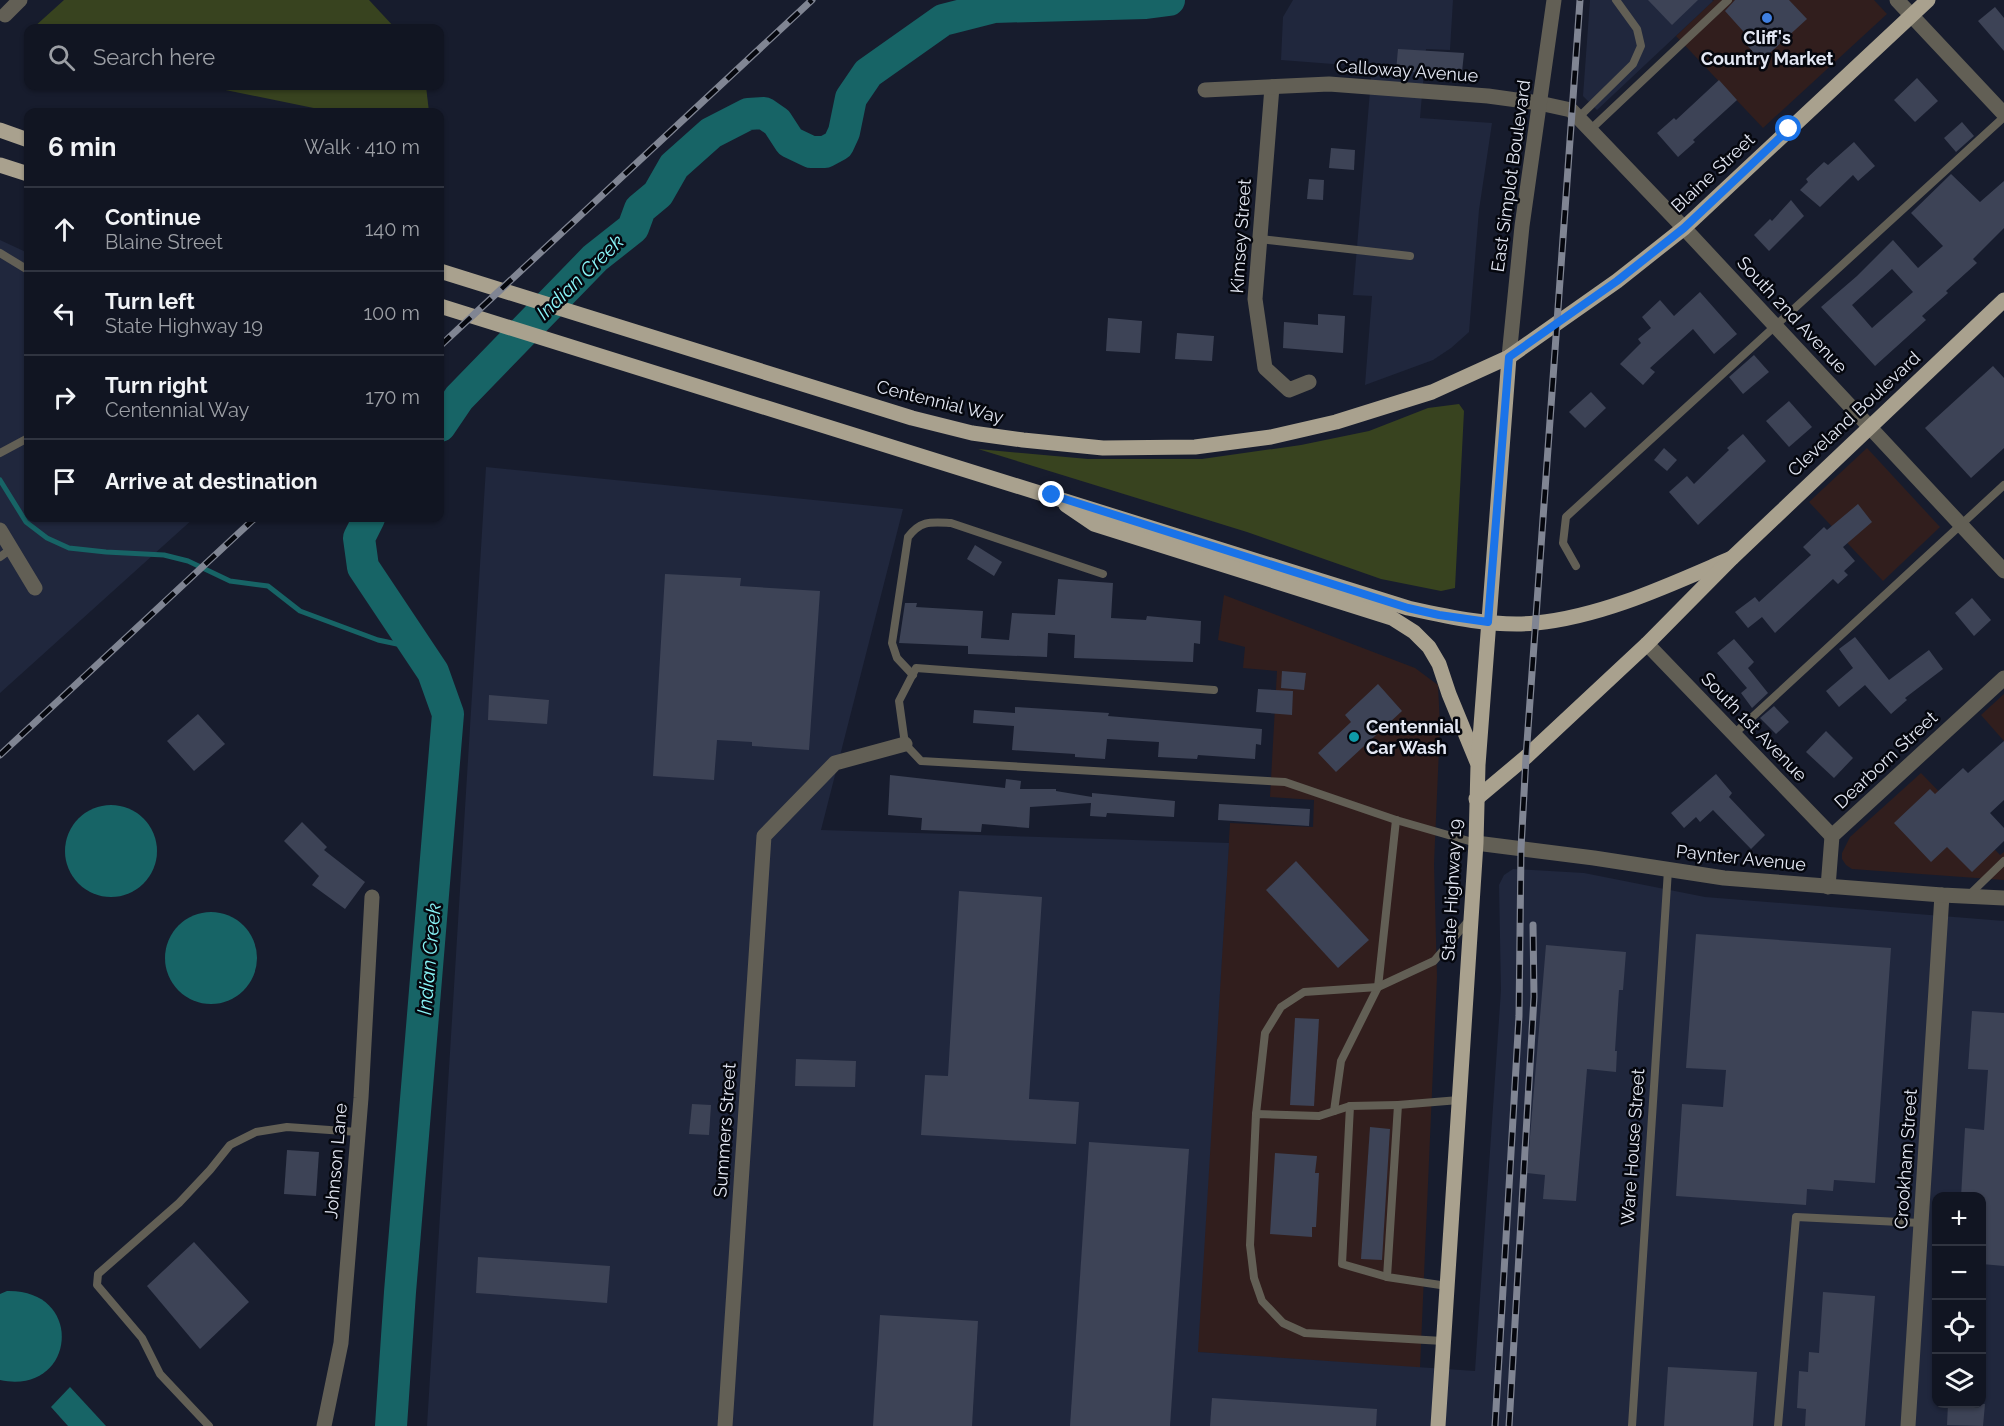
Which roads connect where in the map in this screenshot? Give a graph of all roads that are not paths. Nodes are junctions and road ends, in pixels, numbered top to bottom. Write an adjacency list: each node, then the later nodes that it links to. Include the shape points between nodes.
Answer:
1 (20, 0): 7 (street)
2 (1554, 0): 11 (street, East Simplot Boulevard)
3 (1616, 0): 13 (lane, via 1637,29 1641,46 1634,64)
4 (1728, 0): 15 (lane)
5 (1897, 0): 8 (street)
6 (1928, 0): 8 (main road, Blaine Street)
7 (5, 15)
8 (1911, 16): 12 (street); 19 (main road, Blaine Street)
9 (1272, 87): 10 (street, Calloway Avenue); 11 (street, Calloway Avenue, via 1329,84); 20 (street, Kimsey Street)
10 (1205, 90)
11 (1539, 103): 13 (street, South 2nd Avenue, via 1571,110); 28 (street, East Simplot Boulevard, via 1521,226)
12 (2004, 115): 27 (lane)
13 (1578, 118): 15 (street, South 2nd Avenue)
14 (0, 130): 16 (main road)
15 (1590, 130): 19 (street, South 2nd Avenue)
16 (24, 139)
17 (0, 165): 18 (main road)
18 (24, 173)
19 (1684, 228): 27 (street, South 2nd Avenue); 28 (main road, Blaine Street)
20 (1260, 239): 22 (lane); 29 (street, Kimsey Street, via 1255,299 1266,368 1289,390)
21 (0, 253): 23 (lane)
22 (1410, 256)
23 (24, 268)
24 (444, 272): 28 (main road, Centennial Way, via 901,414 962,430 1103,448 1195,447 1271,437 1336,422 1432,392)
25 (2004, 300): 30 (main road, Cleveland Boulevard)
26 (444, 307): 34 (main road)
27 (1776, 327): 30 (street, South 2nd Avenue); 39 (lane, via 1566,517 1563,543)
28 (1509, 357): 43 (main road, State Highway 19)
29 (1310, 382)
30 (1869, 427): 35 (street, South 2nd Avenue); 38 (main road, Cleveland Boulevard)
31 (24, 440): 32 (lane)
32 (0, 453)
33 (2004, 484): 35 (lane)
34 (1052, 495): 43 (main road, via 1408,608); 50 (main road, via 1094,524 1392,618 1414,632 1439,664)
35 (1959, 525): 40 (street, South 2nd Avenue); 48 (lane)
36 (0, 530): 37 (street)
37 (6, 553): 42 (street)
38 (1732, 558): 43 (main road, via 1600,610 1535,623); 44 (main road, Cleveland Boulevard)
39 (1576, 566)
40 (2004, 572)
41 (1103, 574): 45 (lane, via 951,523 929,522 915,528 908,537 892,643 897,658)
42 (35, 588)
43 (1488, 622): 50 (main road, State Highway 19)
44 (1647, 644): 48 (street, South 1st Avenue); 51 (main road, Cleveland Boulevard)
45 (913, 675): 47 (lane, via 916,669); 49 (lane, via 899,701)
46 (2004, 678): 53 (street, Dearborn Street)
47 (1214, 690)
48 (1734, 734): 53 (street, South 1st Avenue)
49 (905, 744): 52 (lane, via 921,761 1285,782); 76 (street, Summers Street, via 835,763 764,837)
50 (1478, 765): 51 (main road, State Highway 19)
51 (1476, 799): 54 (main road, State Highway 19)
52 (1396, 820): 54 (lane); 63 (lane)
53 (1832, 836): 57 (street, Dearborn Street)
54 (1476, 843): 56 (street, Paynter Avenue); 62 (main road, State Highway 19)
55 (2004, 861): 59 (lane)
56 (1668, 870): 57 (street, Paynter Avenue); 78 (lane, Ware House Street)
57 (1828, 887): 58 (street, Paynter Avenue)
58 (1942, 895): 59 (street, Paynter Avenue); 70 (street, Crookham Street)
59 (1968, 896): 61 (street, Paynter Avenue)
60 (372, 897): 69 (street, Johnson Lane)
61 (2004, 898)
62 (1471, 917): 63 (lane, via 1434,961); 64 (main road, State Highway 19)
63 (1378, 987): 67 (lane, via 1341,1061); 68 (lane, via 1304,992 1281,1007 1265,1033)
64 (1459, 1100): 65 (lane); 72 (main road, State Highway 19)
65 (1398, 1105): 66 (lane); 71 (lane)
66 (1350, 1106): 67 (lane); 71 (lane, via 1342,1264)
67 (1334, 1111): 68 (lane, via 1319,1116)
68 (1256, 1114): 73 (lane, via 1250,1245 1254,1278 1262,1301 1283,1323 1305,1333)
69 (358, 1132): 74 (lane, via 287,1127 256,1132 230,1145 179,1203 98,1274 98,1285 142,1338 160,1374); 75 (street, Johnson Lane, via 341,1342)
70 (1921, 1223): 79 (lane, via 1796,1217); 80 (street, Crookham Street)
71 (1387, 1276): 72 (lane)
72 (1447, 1286): 73 (main road, State Highway 19)
73 (1443, 1341): 77 (main road, State Highway 19)
74 (209, 1426)
75 (324, 1426)
76 (725, 1426)
77 (1438, 1426)
78 (1632, 1426)
79 (1778, 1426)
80 (1908, 1426)

